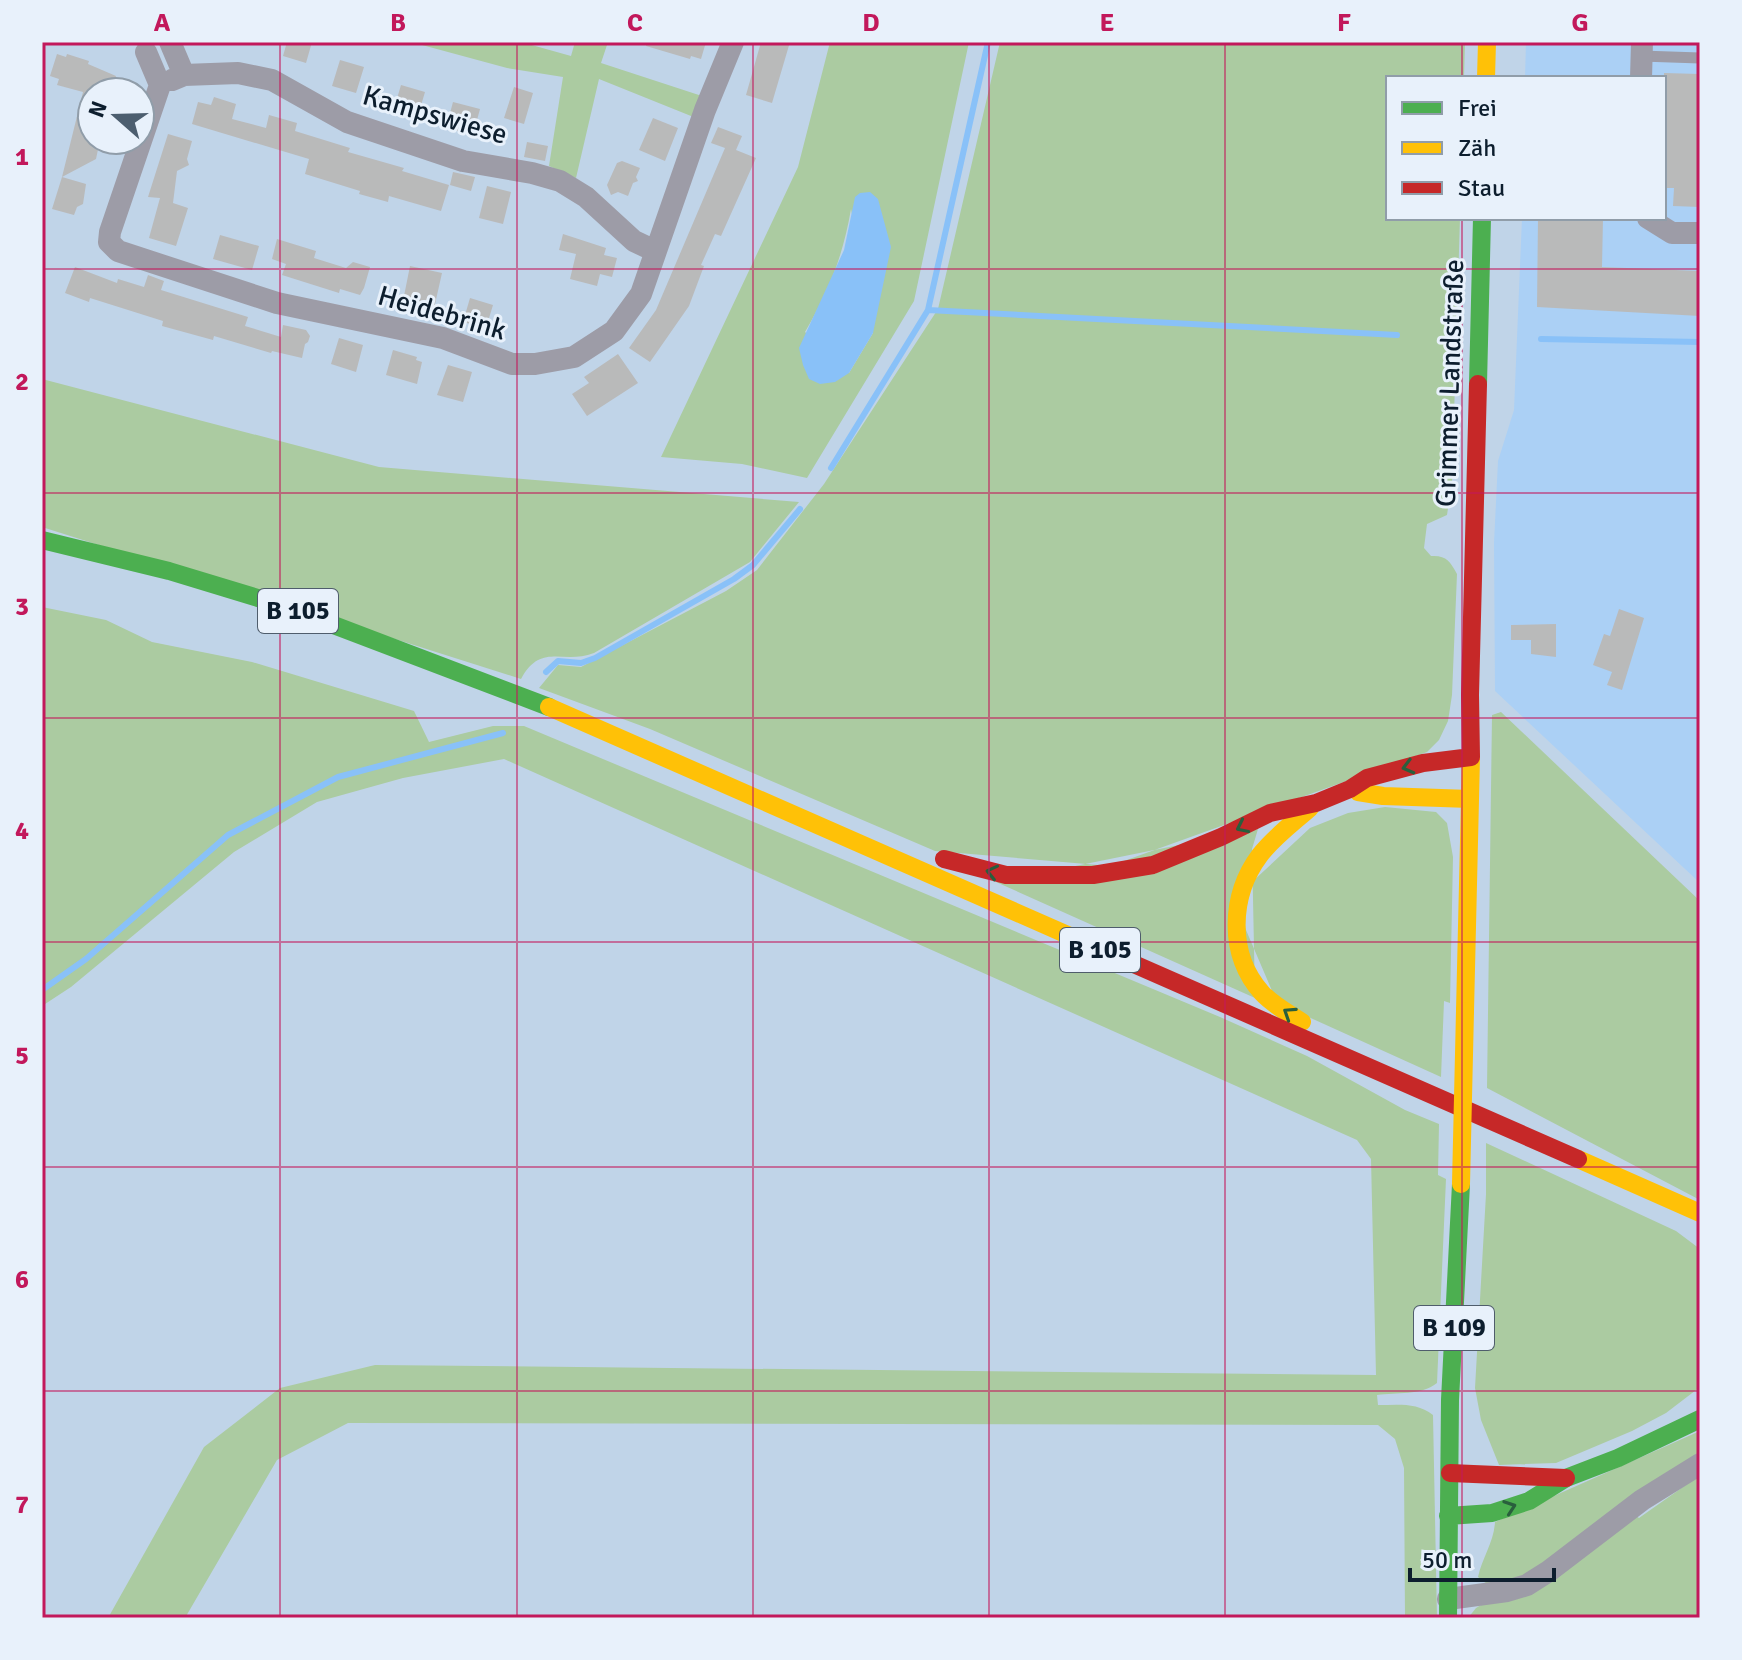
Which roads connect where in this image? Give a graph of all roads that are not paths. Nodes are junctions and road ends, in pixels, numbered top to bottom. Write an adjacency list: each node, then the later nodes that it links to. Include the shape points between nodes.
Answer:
1 (169, 42): 4 (street); 7 (street)
2 (733, 42): 13 (street, Heidebrink)
3 (1487, 42): 8 (main road)
4 (137, 47): 9 (street)
5 (1700, 58): 6 (lane)
6 (1641, 59)
7 (184, 75): 9 (street); 13 (street, Kampswiese, via 238,73 272,80 347,122 463,161 560,181 634,241)
8 (1486, 76)
9 (160, 85): 13 (street, Heidebrink, via 110,232 109,242 118,251 277,303 443,338 512,364 535,364 574,357 614,331 641,294)
10 (1482, 220): 15 (main road, Grimmer Landstraße)
11 (1651, 220): 12 (street, via 1672,233)
12 (1700, 233)
13 (655, 251)
14 (42, 540): 19 (main road, B 105, via 281,605 512,691)
15 (1471, 757): 16 (main road, one-way to 16, via 1423,763 1367,778); 17 (main road, B 109)
16 (1350, 789): 17 (main road, via 1371,796); 18 (main road)
17 (1470, 799): 28 (main road, B 109, bridge)
18 (1316, 803): 19 (main road, one-way to 19, via 1270,813 1153,865 1093,875 1006,875 956,864 836,815); 20 (main road, one-way to 18, via 1280,1008 1261,992 1241,954 1237,908 1250,870)
19 (797, 814): 20 (main road, B 105)
20 (1403, 1084): 21 (main road)
21 (1557, 1150): 22 (main road); 23 (main road)
22 (1700, 1213)
23 (1679, 1224)
24 (1700, 1400): 26 (main road)
25 (1700, 1419): 26 (main road)
26 (1659, 1437): 29 (main road)
27 (1700, 1464): 31 (street, via 1527,1585)
28 (1450, 1473): 29 (main road); 30 (main road, B 109)
29 (1566, 1478): 30 (main road, one-way to 29, via 1492,1513 1529,1501)
30 (1448, 1516): 31 (main road, B 109)
31 (1448, 1609)

